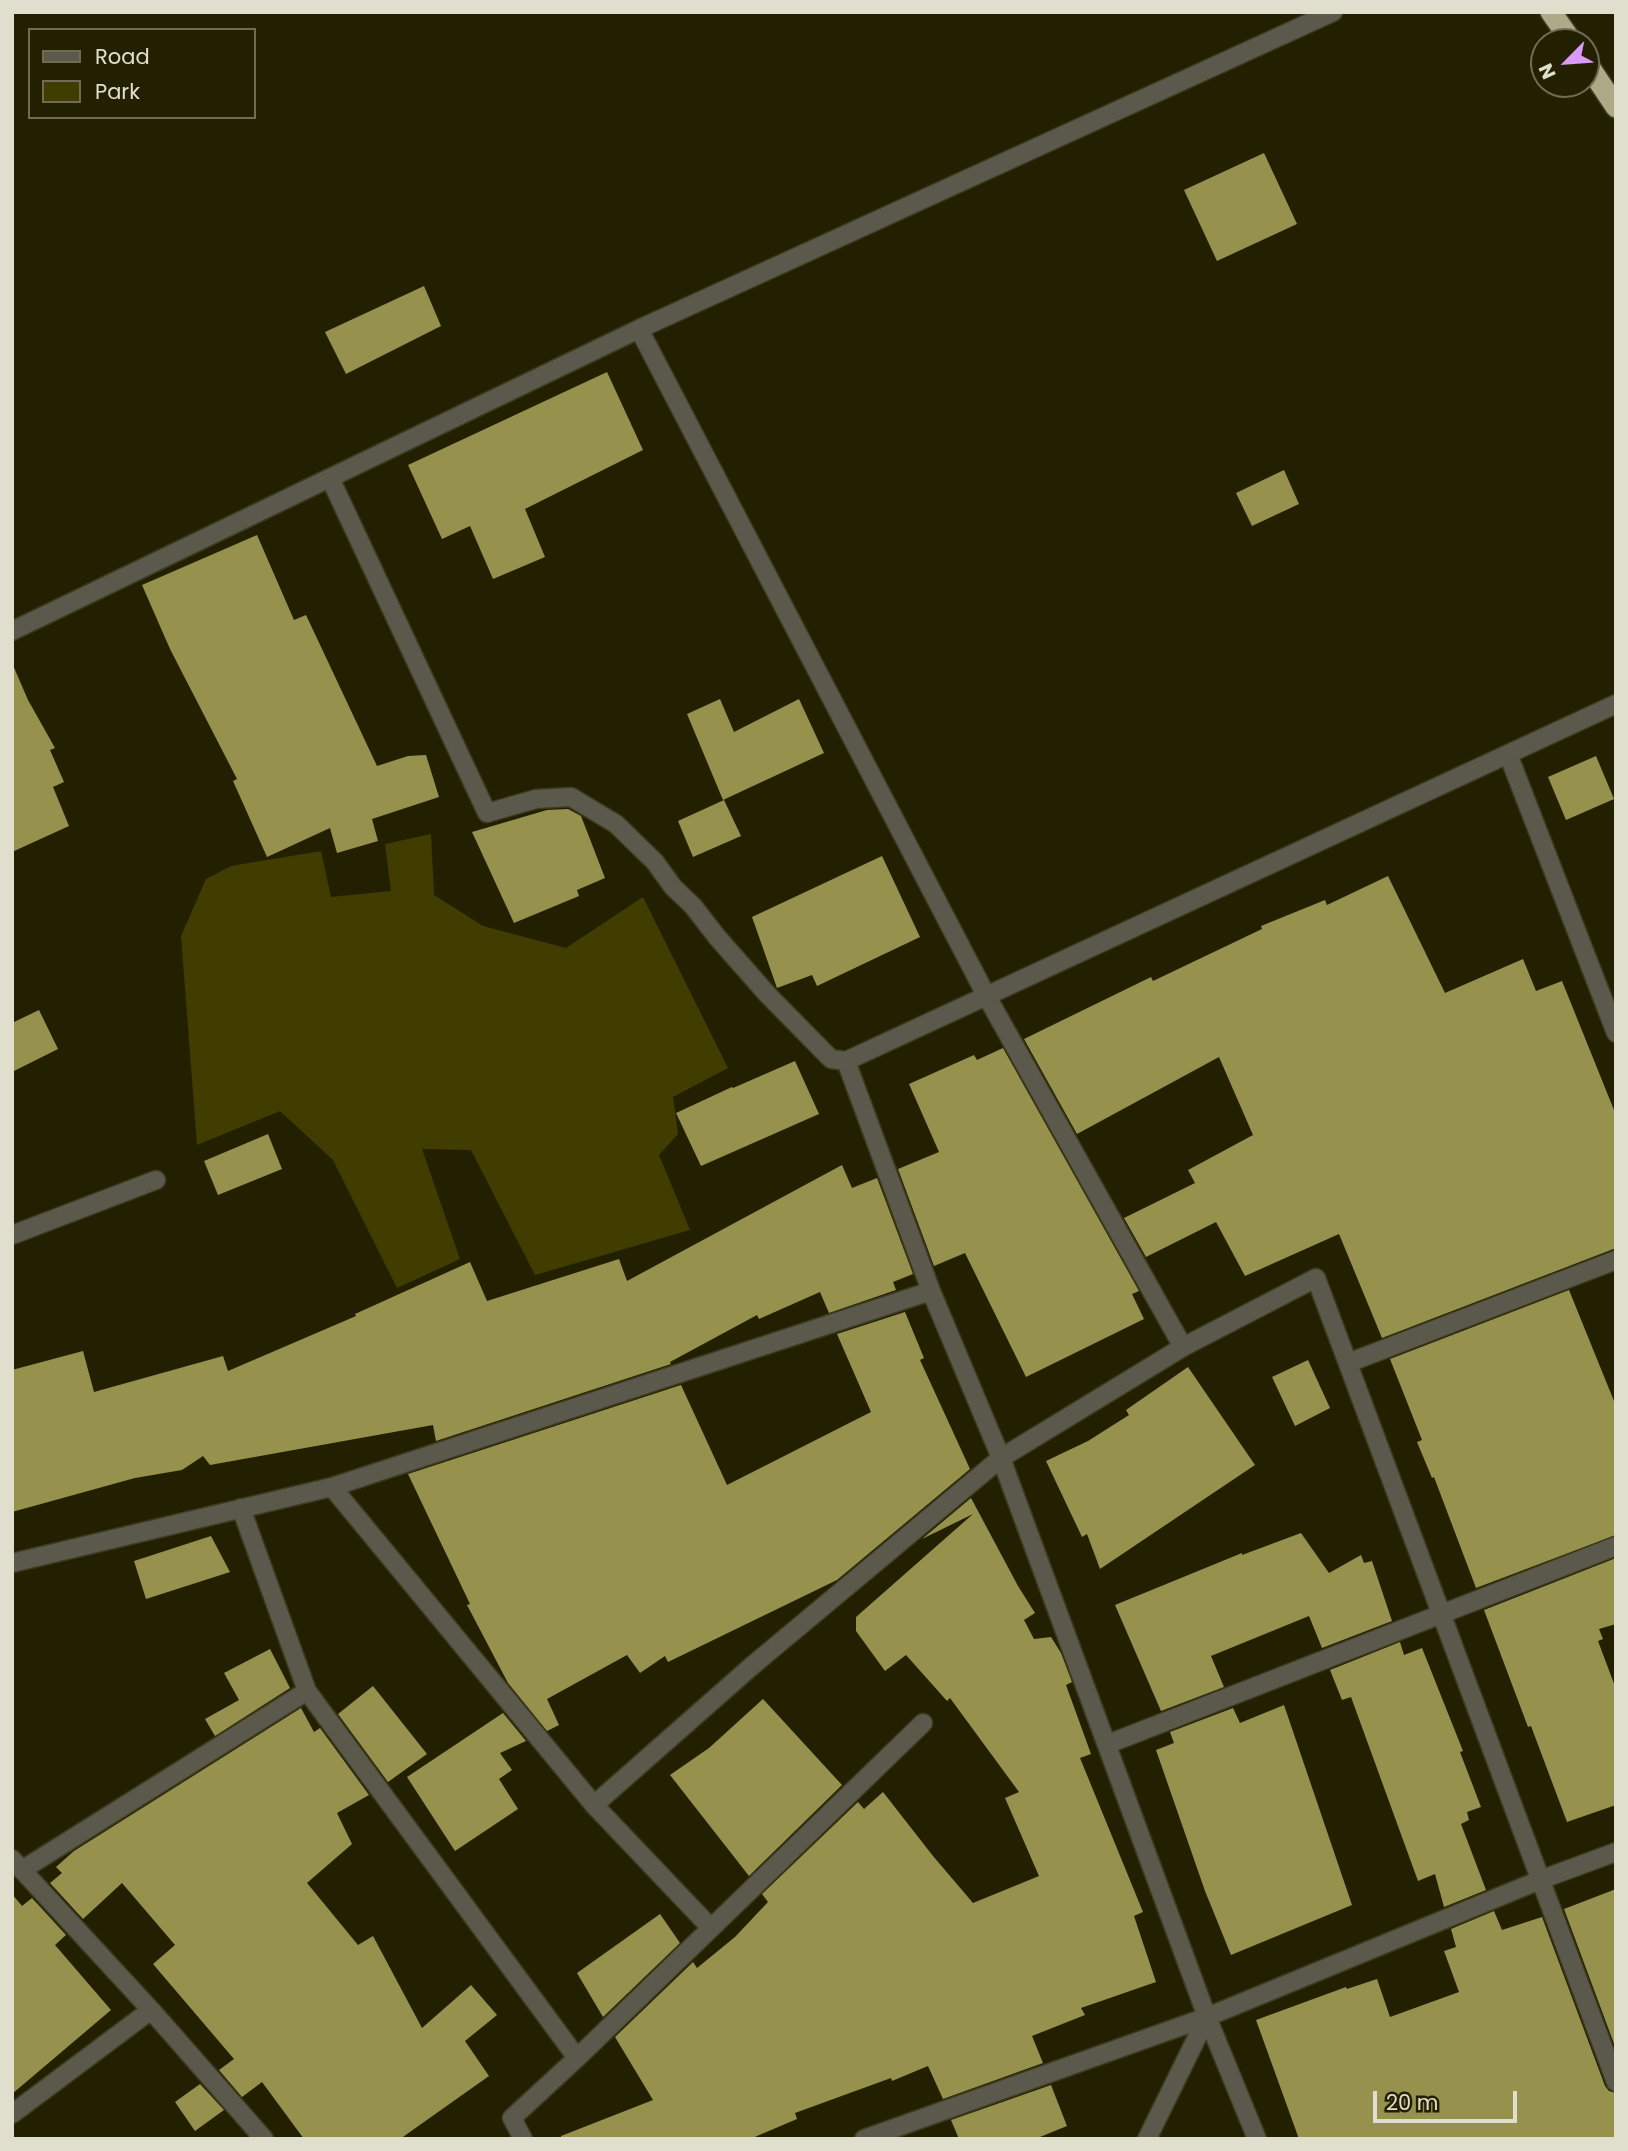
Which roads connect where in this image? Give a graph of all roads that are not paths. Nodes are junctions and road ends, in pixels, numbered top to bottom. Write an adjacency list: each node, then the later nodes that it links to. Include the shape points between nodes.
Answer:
1 (1333, 12): 6 (street)
2 (1551, 12): 3 (highway)
3 (1562, 28)
4 (1600, 83): 5 (highway)
5 (1616, 107)
6 (639, 329): 7 (street); 11 (street)
7 (330, 478): 8 (street); 13 (street, via 487,813 536,799 571,797 616,824 655,862 768,995 831,1059)
8 (12, 631)
9 (1616, 704): 10 (street)
10 (1508, 754): 11 (street); 12 (street)
11 (986, 995): 13 (street); 18 (street)
12 (1616, 1033)
13 (846, 1061): 17 (street)
14 (156, 1180): 15 (street)
15 (12, 1235)
16 (1616, 1260): 19 (street)
17 (931, 1291): 20 (street); 21 (street)
18 (1183, 1347): 19 (street, via 1316,1278); 20 (street)
19 (1348, 1363): 25 (street)
20 (1001, 1458): 28 (street); 29 (street)
21 (332, 1487): 22 (street); 29 (street)
22 (241, 1508): 24 (street); 26 (street)
23 (1616, 1546): 25 (street)
24 (12, 1563)
25 (1442, 1615): 28 (street); 32 (street)
26 (307, 1691): 31 (street); 36 (street)
27 (923, 1723): 33 (street)
28 (1108, 1744): 35 (street)
29 (594, 1805): 33 (street)
30 (1616, 1853): 32 (street)
31 (17, 1864): 34 (street)
32 (1540, 1880): 35 (street); 37 (street)
33 (710, 1928): 36 (street)
34 (151, 2010): 38 (street); 39 (street)
35 (1208, 2017): 41 (street); 42 (street); 43 (street)
36 (577, 2059): 40 (street, via 512,2118)
37 (1616, 2082)
38 (12, 2114)
39 (264, 2139)
40 (523, 2139)
41 (864, 2139)
42 (1147, 2139)
43 (1257, 2139)

